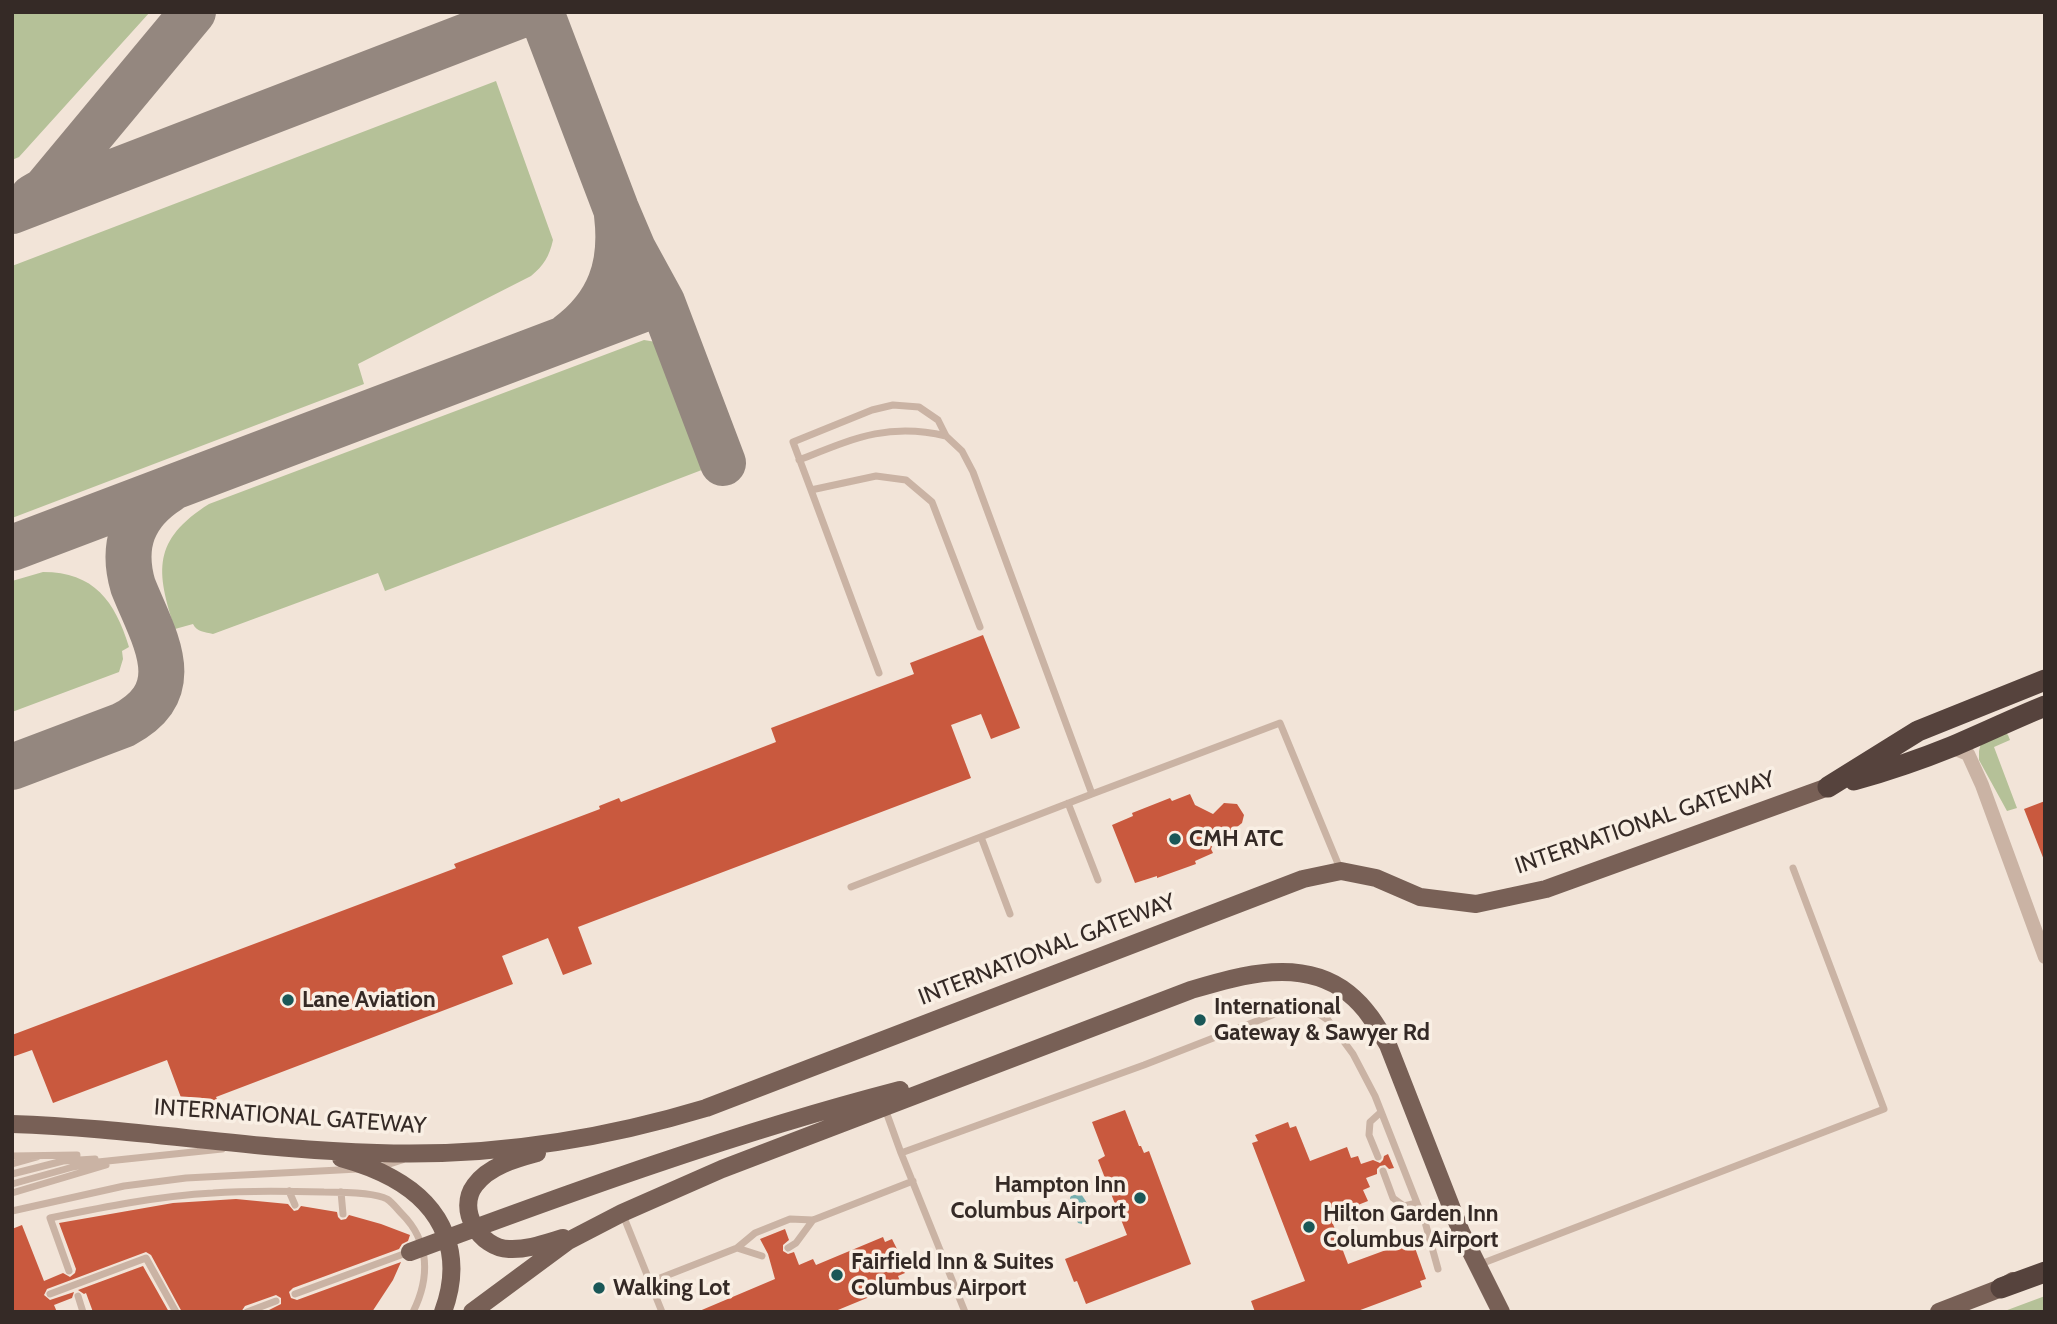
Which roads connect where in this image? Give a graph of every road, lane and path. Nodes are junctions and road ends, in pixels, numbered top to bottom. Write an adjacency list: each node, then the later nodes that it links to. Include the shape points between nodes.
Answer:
1 (946, 436): 2 (lane, via 893,430); 2 (lane, via 938,420 919,407 892,405 793,442); 10 (lane, via 962,451 973,472)
2 (799, 460): 3 (lane)
3 (811, 490): 4 (lane, via 876,476 906,480 932,502); 5 (lane)
4 (980, 627)
5 (879, 673)
6 (2045, 680): 9 (highway, INTERNATIONAL GATEWAY, via 1917,731)
7 (2045, 706): 8 (highway)
8 (1951, 747): 9 (highway); 18 (street, via 1968,754 1982,785)
9 (1828, 787): 14 (main road, INTERNATIONAL GATEWAY, via 1546,889 1476,904 1420,897 1376,878)
10 (1092, 794): 11 (lane); 14 (lane, via 1280,723)
11 (1068, 803): 12 (lane); 15 (lane)
12 (981, 837): 16 (lane); 17 (lane)
13 (1793, 868): 55 (lane, via 1884,1109)
14 (1341, 871): 23 (main road, INTERNATIONAL GATEWAY, via 1303,879 706,1108)
15 (1098, 880)
16 (851, 887)
17 (1010, 914)
18 (2045, 957)
19 (989, 1067): 20 (main road); 50 (main road, via 833,1107 556,1197); 55 (main road, via 1191,990 1241,976 1268,971 1326,979 1349,993 1388,1045)
20 (884, 1106): 26 (lane); 44 (main road)
21 (1381, 1112): 26 (lane, via 1353,1054 1328,1020 1312,1009 1296,1008); 31 (lane, via 1370,1122 1369,1135); 41 (lane)
22 (17, 1126): 24 (main road, INTERNATIONAL GATEWAY)
23 (639, 1127): 28 (main road, INTERNATIONAL GATEWAY, via 522,1147); 47 (main road, via 502,1165 486,1174 470,1193 475,1229 503,1249)
24 (264, 1145): 25 (main road, INTERNATIONAL GATEWAY); 30 (lane)
25 (314, 1150): 28 (main road, INTERNATIONAL GATEWAY); 33 (main road)
26 (901, 1153): 36 (lane)
27 (62, 1154): 29 (lane); 30 (lane); 32 (lane)
28 (424, 1154): 33 (lane)
29 (12, 1156)
30 (134, 1157): 35 (lane, via 72,1160); 37 (lane); 39 (lane)
31 (1378, 1157)
32 (12, 1164)
33 (373, 1169): 43 (lane, via 186,1178 124,1186); 67 (main road, via 420,1198 444,1231 453,1274)
34 (1383, 1171): 41 (lane, via 1393,1198 1404,1206)
35 (12, 1174)
36 (913, 1181): 46 (lane); 70 (lane)
37 (12, 1184)
38 (289, 1191): 40 (lane); 42 (lane); 54 (lane, via 241,1196 211,1193 121,1203 50,1218)
39 (12, 1192)
40 (341, 1192): 45 (lane); 50 (lane, via 387,1199 419,1236)
41 (1417, 1203): 53 (lane)
42 (295, 1205)
43 (12, 1211)
44 (622, 1213): 47 (main road); 57 (lane)
45 (344, 1214)
46 (813, 1220): 48 (lane, via 790,1219 755,1233); 49 (lane)
47 (587, 1230): 68 (main road)
48 (737, 1248): 51 (lane); 57 (lane)
49 (788, 1248)
50 (416, 1249): 60 (lane); 66 (lane, via 426,1258)
51 (762, 1256)
52 (2045, 1262): 58 (main road)
53 (1438, 1269)
54 (69, 1271)
55 (1480, 1272): 71 (main road); 72 (main road)
56 (2045, 1272): 58 (highway)
57 (650, 1282): 69 (lane)
58 (2001, 1288): 73 (main road)
59 (50, 1294): 64 (lane, via 146,1258)
60 (295, 1294)
61 (78, 1296): 63 (lane)
62 (276, 1301): 65 (lane)
63 (83, 1312)
64 (176, 1312)
65 (247, 1312)
66 (413, 1312)
67 (443, 1312)
68 (472, 1312)
69 (662, 1312)
70 (965, 1312)
71 (1486, 1312)
72 (1501, 1312)
73 (1939, 1312)

